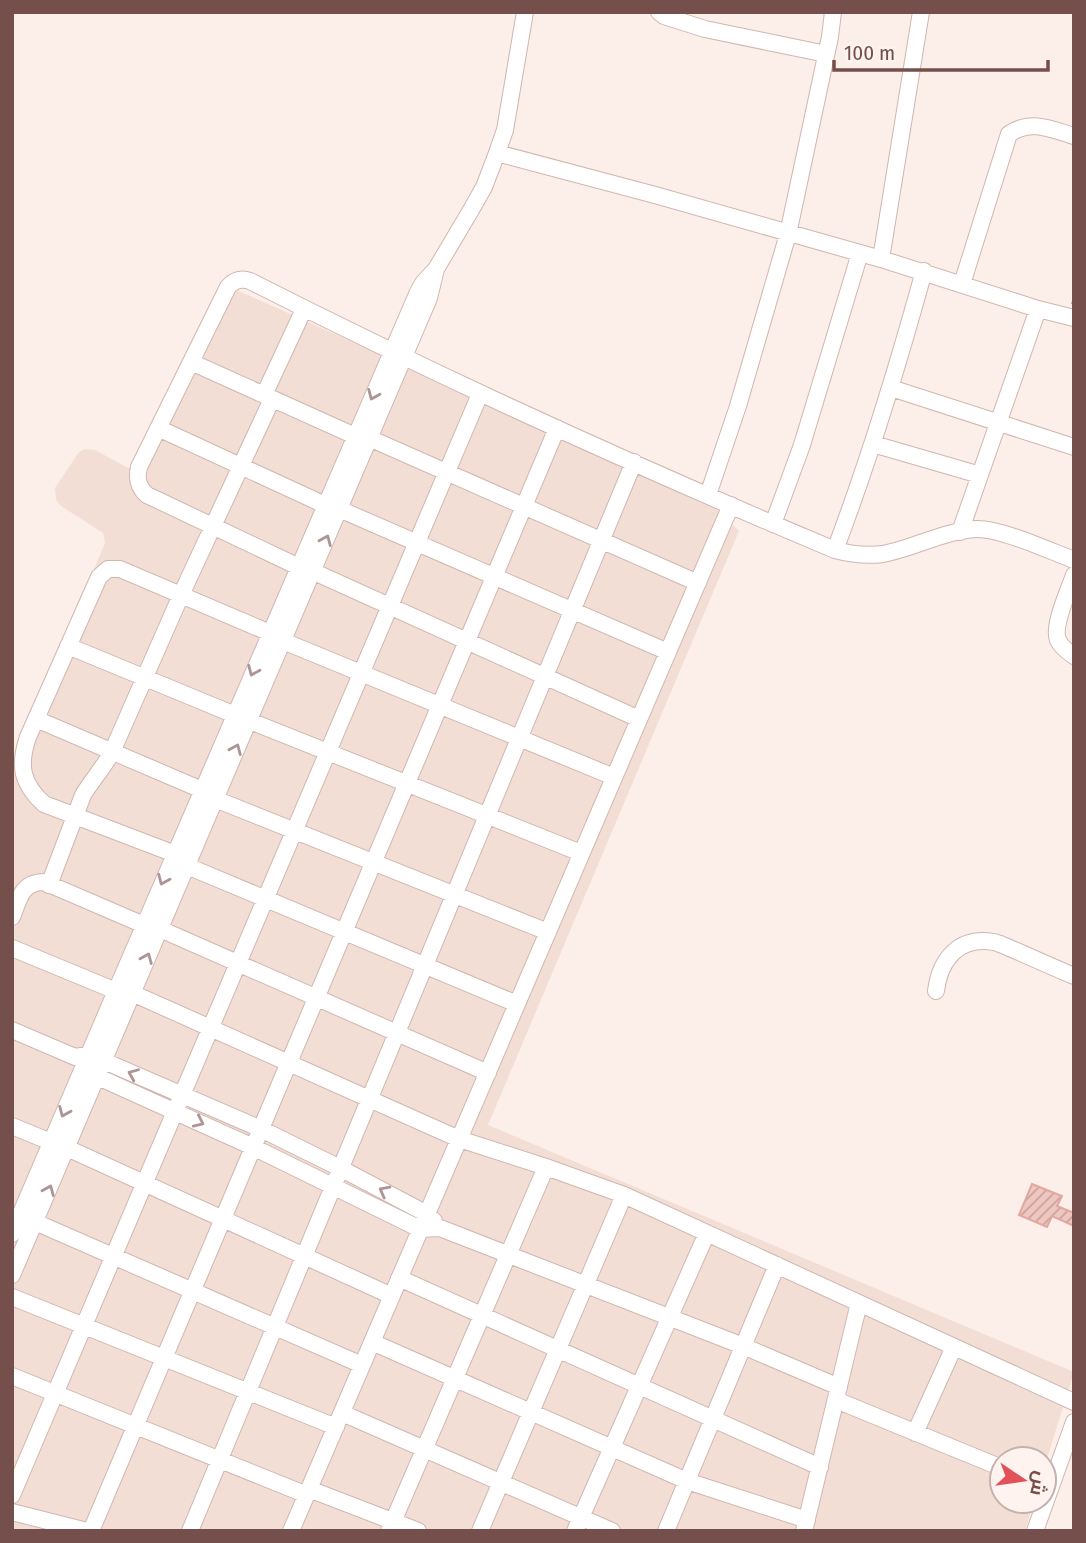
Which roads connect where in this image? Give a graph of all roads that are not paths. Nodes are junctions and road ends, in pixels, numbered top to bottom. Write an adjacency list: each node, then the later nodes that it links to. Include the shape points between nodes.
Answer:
1 (525, 12): 7 (street)
2 (659, 12): 5 (street, via 705,29)
3 (833, 12): 5 (street)
4 (920, 12): 10 (street)
5 (826, 54): 8 (street)
6 (1074, 136): 12 (street, via 1028,125 1009,134)
7 (497, 153): 8 (street); 16 (street)
8 (788, 234): 9 (street); 31 (street)
9 (860, 253): 10 (street); 35 (street, via 803,445)
10 (881, 259): 11 (street)
11 (924, 271): 12 (street); 18 (street)
12 (962, 284): 14 (street)
13 (304, 309): 16 (street); 17 (street, via 250,281 235,281); 20 (street)
14 (1038, 309): 15 (street); 21 (street)
15 (1074, 318)
16 (397, 355): 19 (street); 24 (street)
17 (191, 362): 20 (street); 22 (street)
18 (891, 388): 21 (street); 25 (street)
19 (480, 394): 23 (street); 29 (street)
20 (268, 397): 24 (street); 28 (street)
21 (999, 422): 26 (street); 30 (street)
22 (158, 428): 28 (street); 36 (street, via 139,467 141,490)
23 (557, 428): 27 (street); 33 (street)
24 (362, 437): 29 (street); 34 (street)
25 (873, 444): 30 (street); 40 (street)
26 (1074, 447)
27 (634, 462): 31 (street); 38 (street)
28 (241, 466): 34 (street); 36 (street)
29 (447, 472): 33 (street); 39 (street)
30 (979, 475): 37 (street)
31 (708, 495): 32 (street)
32 (731, 505): 35 (street); 45 (street)
33 (524, 506): 38 (street); 44 (street)
34 (332, 507): 39 (street); 42 (street)
35 (773, 524): 40 (street)
36 (213, 526): 42 (street); 46 (street)
37 (960, 531): 40 (street, via 882,554); 41 (street, via 987,530)
38 (601, 540): 45 (street); 48 (street)
39 (417, 543): 44 (street); 47 (street)
40 (835, 550)
41 (1074, 560)
42 (306, 569): 47 (street); 49 (street)
43 (1074, 575): 53 (street, via 1056,634)
44 (495, 577): 48 (street); 50 (street)
45 (698, 583): 52 (street)
46 (181, 595): 49 (street); 51 (street, via 120,569 108,569 99,577); 56 (street)
47 (390, 606): 50 (street); 54 (street)
48 (572, 610): 52 (street); 55 (street)
49 (276, 637): 54 (street); 58 (street)
50 (467, 642): 55 (street); 57 (street)
51 (68, 646): 56 (street); 59 (street)
52 (668, 652): 60 (street)
53 (1074, 656)
54 (362, 673): 57 (street); 63 (street)
55 (544, 677): 60 (street); 61 (street)
56 (145, 678): 58 (street); 62 (street)
57 (440, 706): 61 (street); 65 (street)
58 (242, 718): 63 (street); 66 (street)
59 (36, 719): 62 (street); 68 (street, via 23,751 26,781 44,804)
60 (639, 719): 64 (street)
61 (519, 738): 64 (street); 67 (street)
62 (112, 752): 66 (street); 68 (street)
63 (328, 752): 65 (street); 69 (street)
64 (614, 777): 70 (street)
65 (407, 784): 67 (street); 72 (street)
66 (209, 794): 69 (street); 71 (street)
67 (487, 816): 70 (street); 74 (street)
68 (74, 817): 71 (street); 73 (street)
69 (295, 831): 72 (street); 75 (street)
70 (582, 853): 79 (street)
71 (181, 860): 75 (street); 77 (street)
72 (374, 863): 74 (street); 78 (street)
73 (49, 885): 76 (street, via 37,882 26,886); 77 (street)
74 (454, 895): 79 (street); 82 (street)
75 (265, 899): 78 (street); 81 (street)
76 (12, 918)
77 (152, 927): 81 (street); 84 (street); 86 (street, one-way to 77)
78 (344, 932): 82 (street); 87 (street)
79 (548, 932): 88 (street)
80 (12, 948): 84 (street)
81 (238, 963): 87 (street); 89 (street)
82 (425, 965): 88 (street); 91 (street)
83 (1074, 976): 85 (street, via 981,941 954,951 938,976)
84 (116, 991): 93 (street)
85 (936, 991)
86 (132, 993): 89 (street); 93 (street)
87 (317, 998): 91 (street); 92 (street)
88 (517, 1004): 94 (street)
89 (211, 1028): 92 (street); 95 (street)
90 (12, 1030): 93 (street)
91 (397, 1032): 94 (street); 96 (street)
92 (289, 1063): 96 (street); 99 (street)
93 (89, 1064): 95 (street, one-way to 93); 97 (street); 101 (street)
94 (488, 1073): 100 (street)
95 (183, 1094): 97 (street); 99 (street)
96 (369, 1099): 100 (street); 104 (street)
97 (175, 1111): 102 (street, one-way to 102); 105 (street)
98 (12, 1126): 101 (street)
99 (261, 1129): 102 (street); 104 (street)
100 (459, 1139): 103 (street); 109 (street)
101 (59, 1145): 105 (street); 108 (street); 111 (street, one-way to 101)
102 (253, 1147): 106 (street); 110 (street)
103 (546, 1167): 107 (street); 116 (street)
104 (340, 1168): 106 (street); 109 (street, one-way to 104)
105 (145, 1184): 110 (street); 117 (street)
106 (333, 1185): 113 (street); 118 (street)
107 (624, 1195): 114 (street); 122 (street)
108 (18, 1206): 115 (street)
109 (427, 1214): 112 (street); 113 (street)
110 (223, 1219): 118 (street); 123 (street)
111 (35, 1222): 117 (street); 120 (street)
112 (440, 1228): 113 (street); 116 (street)
113 (421, 1229): 121 (street)
114 (707, 1233): 119 (street); 128 (street)
115 (12, 1234)
116 (508, 1254): 122 (street); 127 (street)
117 (114, 1256): 123 (street); 129 (street)
118 (304, 1256): 124 (street); 130 (street)
119 (777, 1265): 126 (street); 132 (street)
120 (12, 1275)
121 (399, 1278): 124 (street); 127 (street)
122 (585, 1284): 128 (street); 134 (street)
123 (192, 1291): 130 (street); 135 (street)
124 (392, 1296): 131 (street)
125 (12, 1297): 129 (street)
126 (859, 1303): 133 (street); 142 (street)
127 (482, 1315): 134 (street); 138 (street)
128 (669, 1317): 132 (street); 139 (street)
129 (84, 1326): 135 (street); 141 (street)
130 (274, 1326): 136 (street); 140 (street)
131 (372, 1342): 136 (street); 138 (street)
132 (743, 1346): 142 (street); 145 (street)
133 (954, 1347): 143 (street); 149 (street)
134 (558, 1349): 139 (street); 144 (street)
135 (164, 1358): 140 (street); 148 (street)
136 (362, 1365): 146 (street)
137 (12, 1376): 141 (street)
138 (455, 1378): 144 (street); 151 (street)
139 (639, 1385): 145 (street); 150 (street)
140 (247, 1391): 146 (street); 152 (street)
141 (55, 1394): 148 (street); 159 (street)
142 (837, 1394): 149 (street); 155 (street)
143 (1074, 1402)
144 (531, 1412): 150 (street); 157 (street)
145 (713, 1418): 155 (street); 156 (street)
146 (339, 1420): 151 (street); 158 (street)
147 (1074, 1422): 153 (street)
148 (135, 1426): 152 (street); 164 (street)
149 (915, 1433): 154 (street)
150 (612, 1448): 156 (street); 161 (street)
151 (424, 1449): 157 (street); 163 (street)
152 (219, 1460): 158 (street); 165 (street)
153 (1058, 1460)
154 (988, 1462)
155 (820, 1467): 162 (street)
156 (687, 1481): 162 (street); 170 (street)
157 (501, 1482): 161 (street); 168 (street)
158 (308, 1492): 163 (street); 166 (street)
159 (12, 1495)
160 (12, 1512): 164 (street)
161 (578, 1524): 169 (street)
162 (805, 1525)
163 (391, 1526): 167 (street)
164 (89, 1531)
165 (190, 1531)
166 (291, 1531)
167 (418, 1531)
168 (480, 1531)
169 (612, 1531)
170 (666, 1531)

